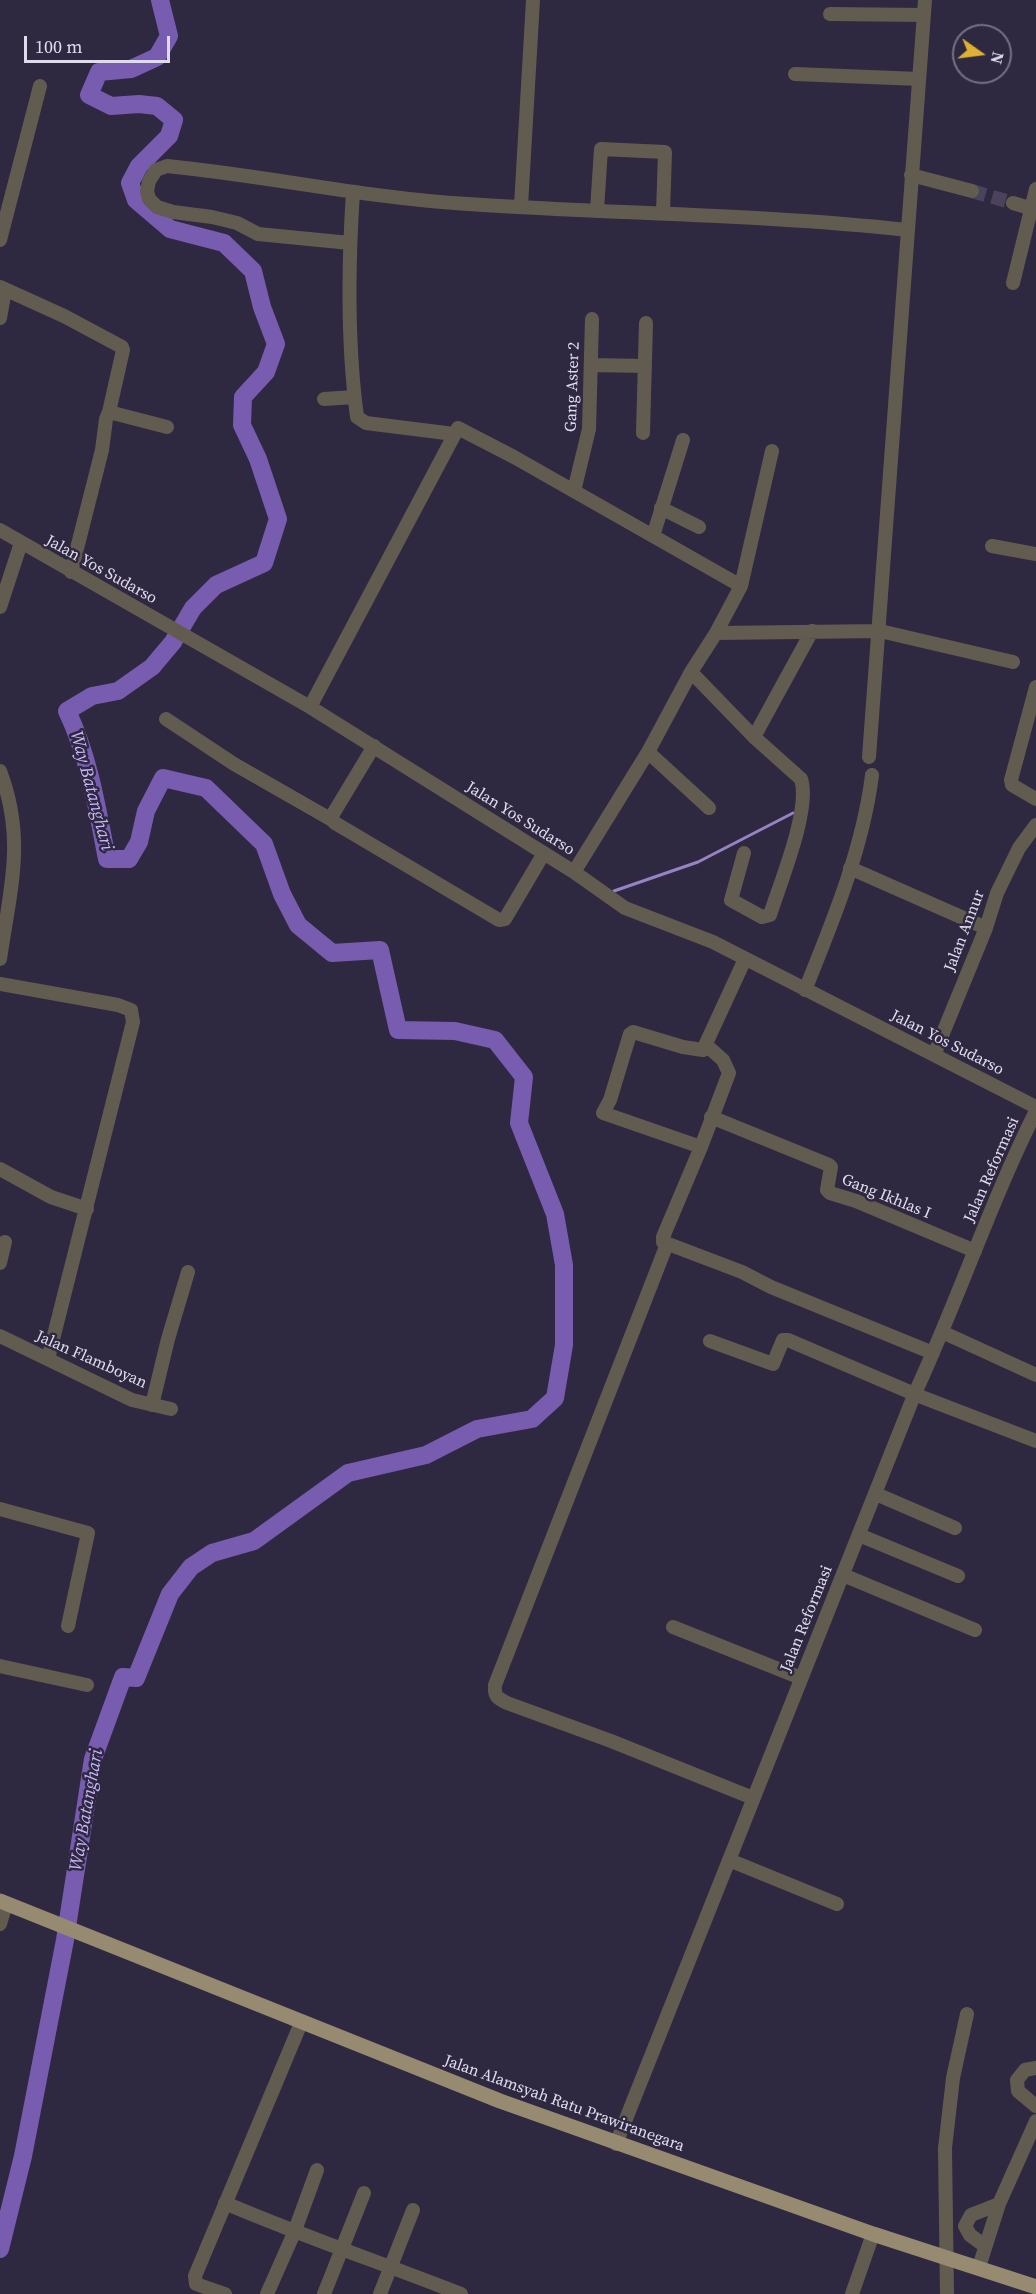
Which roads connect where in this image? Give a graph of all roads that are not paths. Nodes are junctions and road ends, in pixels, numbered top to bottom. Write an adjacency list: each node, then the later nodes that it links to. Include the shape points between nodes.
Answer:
1 (533, 0): 13 (street)
2 (925, 0): 4 (street)
3 (830, 14): 4 (street)
4 (924, 15): 6 (street)
5 (795, 74): 6 (street)
6 (919, 79): 8 (street)
7 (40, 86): 18 (street)
8 (911, 175): 10 (street); 17 (street)
9 (1036, 189): 14 (street)
10 (972, 191)
11 (353, 192): 13 (street); 19 (street); 19 (street, via 167,166 156,170 147,191 157,207 237,223 258,234)
12 (1012, 203): 14 (street)
13 (521, 206): 15 (street)
14 (1033, 209): 20 (street)
15 (597, 210): 16 (street); 16 (street, via 601,148 665,152)
16 (663, 213): 17 (street)
17 (907, 230): 47 (street)
18 (0, 240)
19 (350, 243): 27 (street)
20 (1013, 284)
21 (3, 289): 22 (street); 29 (street, via 122,346)
22 (0, 318)
23 (592, 319): 25 (street, Gang Aster 2)
24 (646, 323): 26 (street)
25 (591, 364): 26 (street); 35 (street, Gang Aster 2, via 589,429)
26 (645, 366): 31 (street)
27 (354, 397): 28 (street); 32 (street, via 357,417 366,423)
28 (324, 399)
29 (109, 412): 30 (street); 43 (street)
30 (167, 427)
31 (643, 433)
32 (454, 434): 35 (street, via 460,428); 52 (street)
33 (683, 440): 36 (street)
34 (772, 451): 44 (street)
35 (574, 491): 39 (street)
36 (661, 508): 37 (street); 39 (street)
37 (699, 527)
38 (0, 530): 40 (street, Jalan Yos Sudarso)
39 (653, 536): 44 (street)
40 (21, 543): 43 (street, Jalan Yos Sudarso); 45 (street)
41 (992, 546): 42 (street)
42 (1036, 554)
43 (71, 572): 52 (street, Jalan Yos Sudarso)
44 (741, 586): 48 (street)
45 (0, 607)
46 (812, 631): 47 (street); 48 (street); 54 (street)
47 (880, 631): 49 (street); 57 (street)
48 (716, 633): 50 (street)
49 (1013, 662)
50 (691, 672): 54 (street); 56 (street)
51 (1036, 687): 60 (street, via 1011,780 1012,785)
52 (310, 707): 55 (street, Jalan Yos Sudarso)
53 (166, 719): 62 (street, via 234,764)
54 (754, 737): 64 (street, via 801,779 804,787 798,826 770,915 766,917 731,900)
55 (374, 746): 62 (street); 65 (street, Jalan Yos Sudarso)
56 (648, 752): 61 (street); 67 (street)
57 (869, 757)
58 (0, 771): 69 (street, via 9,794 15,837 12,893)
59 (872, 774): 66 (street, via 868,809)
60 (1036, 799)
61 (709, 808)
62 (332, 820): 65 (street, via 499,920 505,919)
63 (1036, 825): 68 (street, Jalan Annur, via 996,893)
64 (744, 852)
65 (544, 853): 67 (street, Jalan Yos Sudarso)
66 (850, 868): 68 (street); 73 (street)
67 (574, 872): 71 (street, Jalan Yos Sudarso, via 625,908 713,942)
68 (986, 927): 75 (street, Jalan Annur)
69 (2, 935): 70 (street)
70 (0, 958)
71 (745, 959): 73 (street, Jalan Yos Sudarso); 74 (street)
72 (0, 984): 80 (street, via 131,1010 133,1022)
73 (805, 990): 75 (street, Jalan Yos Sudarso)
74 (706, 1045): 77 (street, via 723,1060 729,1073); 78 (street, via 698,1050 633,1032 603,1113)
75 (934, 1055): 76 (street, Jalan Yos Sudarso)
76 (1036, 1109): 83 (street, Jalan Reformasi)
77 (711, 1118): 78 (street); 83 (street, Gang Ikhlas I, via 829,1165 830,1193)
78 (701, 1147): 82 (street, via 663,1237)
79 (0, 1169): 80 (street, via 51,1197)
80 (87, 1209): 90 (street)
81 (5, 1242): 84 (street)
82 (667, 1244): 89 (street); 108 (street, via 494,1692 507,1703)
83 (975, 1251): 86 (street, Jalan Reformasi)
84 (0, 1263)
85 (188, 1272): 93 (street)
86 (942, 1332): 89 (street, Jalan Reformasi); 91 (street)
87 (0, 1336): 90 (street, Jalan Flamboyan)
88 (710, 1341): 92 (street, via 773,1364 783,1341 788,1340)
89 (933, 1353): 92 (street, Jalan Reformasi)
90 (48, 1359): 93 (street, Jalan Flamboyan, via 132,1400)
91 (1036, 1374)
92 (915, 1393): 95 (street); 96 (street, Jalan Reformasi)
93 (152, 1405): 94 (street, Jalan Flamboyan)
94 (171, 1409)
95 (1036, 1441)
96 (876, 1494): 98 (street); 99 (street, Jalan Reformasi)
97 (0, 1509): 102 (street, via 88,1533)
98 (955, 1528)
99 (859, 1535): 100 (street, Jalan Reformasi); 101 (street)
100 (843, 1575): 104 (street); 106 (street, Jalan Reformasi)
101 (958, 1576)
102 (68, 1626)
103 (673, 1627): 106 (street)
104 (975, 1630)
105 (0, 1666): 107 (street)
106 (801, 1678): 108 (street, Jalan Reformasi)
107 (87, 1685)
108 (753, 1798): 109 (street, Jalan Reformasi)
109 (729, 1860): 111 (street); 118 (street, Jalan Reformasi)
110 (3, 1902): 112 (street); 114 (main road, Jalan Alamsyah Ratu Prawiranegara)
111 (837, 1904)
112 (0, 1924)
113 (967, 2014): 128 (street, via 953,2078 945,2148)
114 (301, 2023): 118 (main road, Jalan Alamsyah Ratu Prawiranegara); 121 (street)
115 (1036, 2068): 116 (street, via 1025,2070 1017,2080 1018,2091)
116 (1036, 2106)
117 (1036, 2121): 122 (street)
118 (616, 2144): 125 (main road, Jalan Alamsyah Ratu Prawiranegara)
119 (317, 2170): 124 (street)
120 (364, 2193): 127 (street)
121 (225, 2203): 124 (street); 132 (street, via 194,2280)
122 (999, 2204): 126 (street); 126 (street, via 971,2215 965,2226)
123 (413, 2210): 129 (street)
124 (294, 2233): 127 (street); 133 (street)
125 (873, 2234): 128 (main road, Jalan Alamsyah Ratu Prawiranegara); 137 (street)
126 (985, 2246): 130 (street)
127 (342, 2248): 129 (street); 134 (street)
128 (946, 2259): 130 (main road, Jalan Alamsyah Ratu Prawiranegara); 138 (street)
129 (391, 2266): 135 (street); 136 (street)
130 (979, 2267): 131 (main road, Jalan Alamsyah Ratu Prawiranegara)
131 (1036, 2287)
132 (225, 2294)
133 (267, 2294)
134 (324, 2294)
135 (380, 2294)
136 (461, 2294)
137 (852, 2294)
138 (947, 2294)

